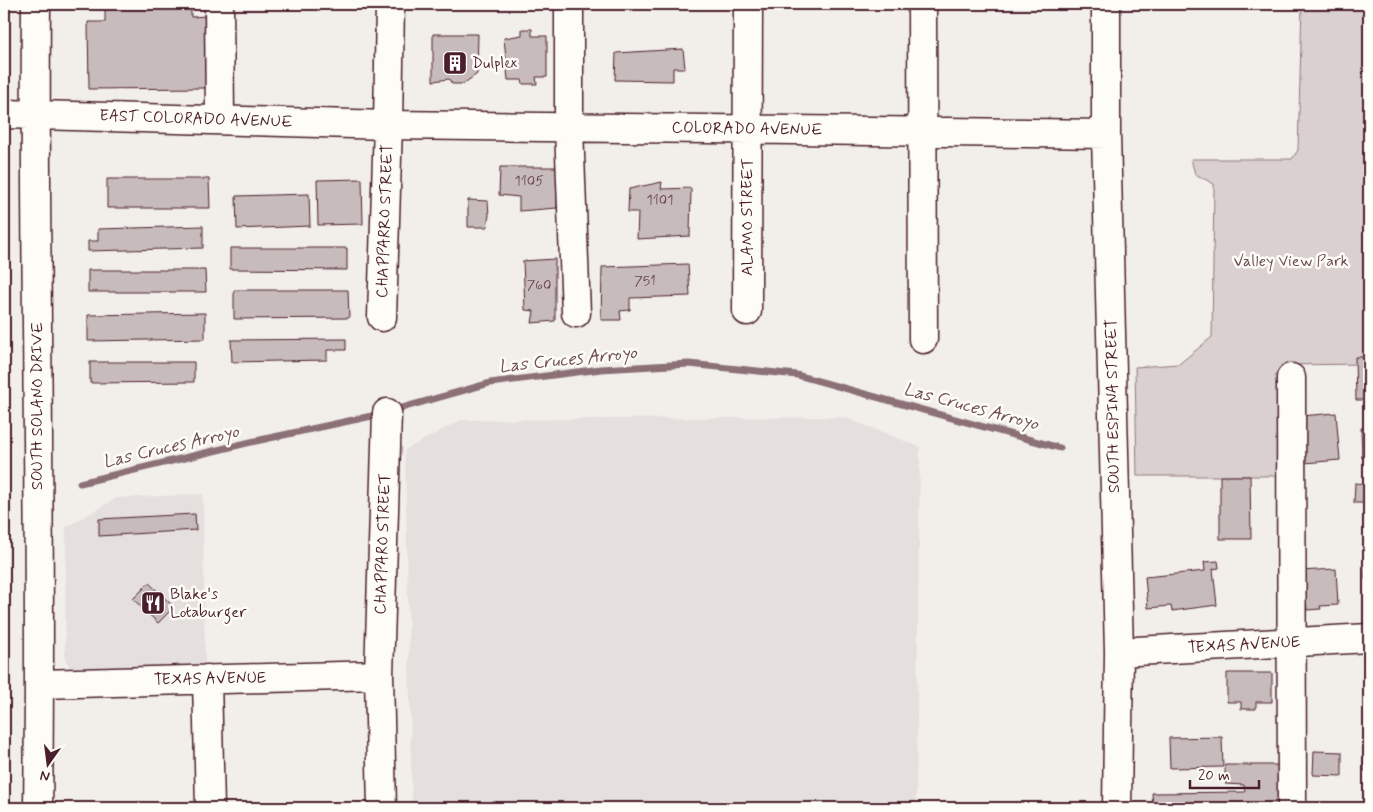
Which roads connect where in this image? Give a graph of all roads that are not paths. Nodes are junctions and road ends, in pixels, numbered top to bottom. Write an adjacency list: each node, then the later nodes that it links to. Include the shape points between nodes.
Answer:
1 (36, 4): 9 (street, SOUTH SOLANO DRIVE)
2 (219, 4): 10 (street)
3 (390, 4): 11 (street, CHAPPARRO STREET)
4 (569, 4): 12 (street)
5 (748, 4): 13 (street, ALAMO STREET)
6 (922, 4): 14 (street)
7 (1106, 4): 15 (street, SOUTH ESPINA STREET)
8 (4, 114): 9 (street, EAST COLORADO AVENUE)
9 (35, 114): 10 (street, EAST COLORADO AVENUE); 27 (street, SOUTH SOLANO DRIVE)
10 (220, 120): 11 (street, EAST COLORADO AVENUE)
11 (388, 125): 12 (street, COLORADO AVENUE); 18 (street, CHAPPARRO STREET)
12 (569, 128): 13 (street, COLORADO AVENUE); 17 (street)
13 (747, 129): 14 (street, COLORADO AVENUE); 16 (street, ALAMO STREET)
14 (923, 131): 15 (street, COLORADO AVENUE); 19 (street)
15 (1106, 134): 24 (street, SOUTH ESPINA STREET)
16 (747, 311)
17 (576, 313)
18 (382, 317)
19 (923, 339)
20 (1291, 378): 23 (street)
21 (386, 413): 25 (street, CHAPPARO STREET)
22 (1369, 638): 23 (street, TEXAS AVENUE)
23 (1292, 643): 24 (street, TEXAS AVENUE); 32 (street)
24 (1119, 652): 31 (street, SOUTH ESPINA STREET)
25 (380, 675): 26 (street, TEXAS AVENUE); 30 (street, CHAPPARO STREET)
26 (207, 679): 27 (street, TEXAS AVENUE); 29 (street)
27 (40, 684): 28 (street, SOUTH SOLANO DRIVE)
28 (38, 808)
29 (210, 808)
30 (382, 808)
31 (1116, 808)
32 (1292, 808)

